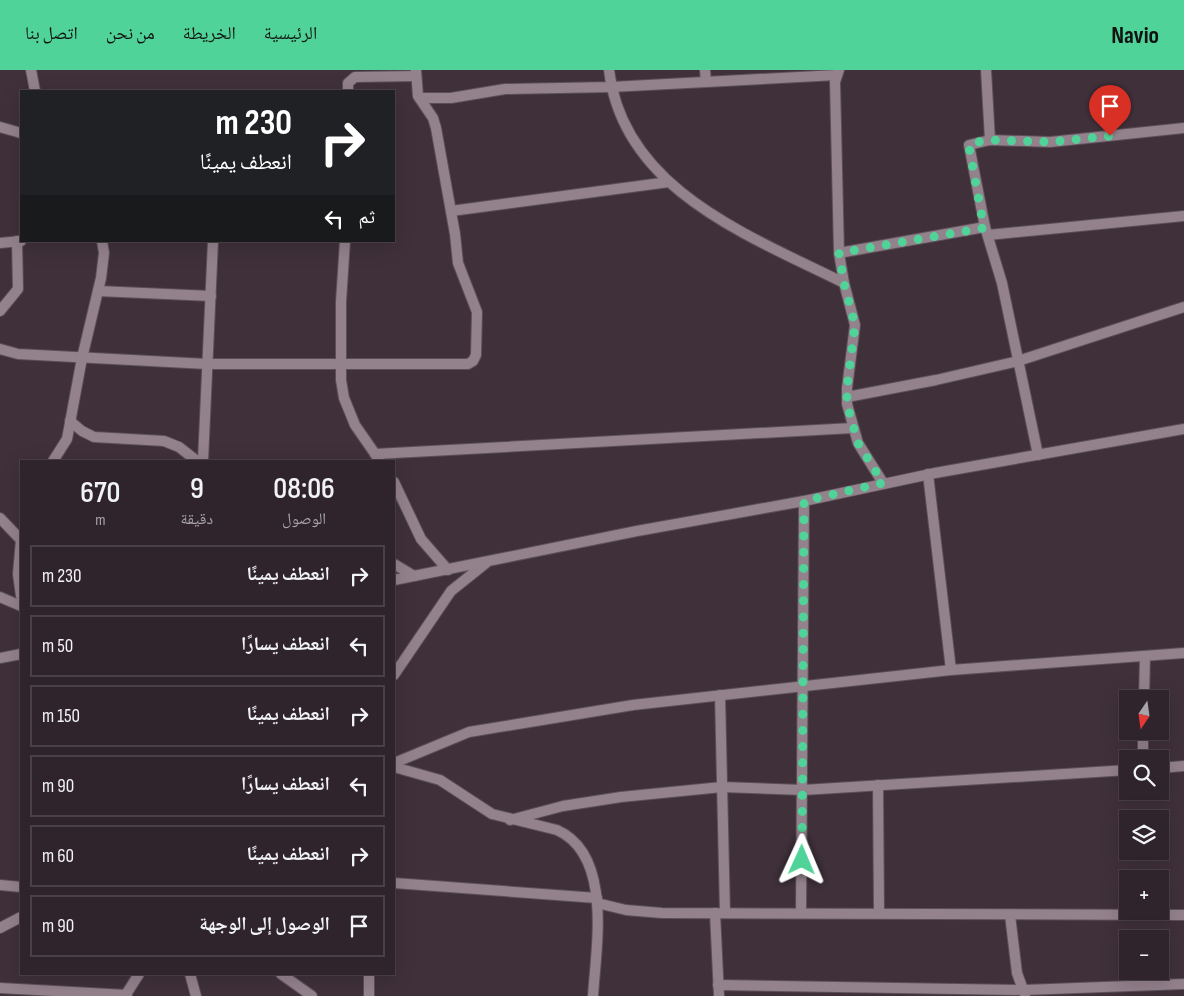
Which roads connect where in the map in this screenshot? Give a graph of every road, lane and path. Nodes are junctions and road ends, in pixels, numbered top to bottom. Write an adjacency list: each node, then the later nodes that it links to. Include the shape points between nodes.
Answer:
1 (31, 70): 9 (street)
2 (609, 70): 8 (street)
3 (705, 70): 7 (street)
4 (986, 70): 15 (street)
5 (838, 72): 7 (street); 25 (street)
6 (416, 73): 10 (street, via 355,77 350,80); 11 (street)
7 (706, 82): 8 (street)
8 (611, 87): 11 (street, via 505,89 458,97); 16 (street, via 625,127)
9 (35, 90)
10 (348, 90)
11 (420, 98): 17 (street, via 436,128)
12 (0, 126): 14 (street)
13 (1184, 128): 15 (street, via 1050,142)
14 (20, 133)
15 (990, 140): 19 (street, via 971,143 969,147)
16 (669, 182): 17 (street); 26 (street, via 721,221)
17 (451, 212): 35 (street, via 458,263 477,312 476,356 473,361 468,364)
18 (1184, 216): 19 (street)
19 (986, 231): 25 (street); 33 (street, via 1002,283)
20 (19, 241): 24 (street); 30 (street, via 18,289)
21 (102, 242): 27 (street, via 103,264)
22 (213, 242): 28 (street)
23 (345, 242): 35 (street)
24 (0, 243)
25 (839, 253): 26 (street)
26 (844, 283): 36 (street, via 855,325)
27 (98, 291): 28 (street); 32 (street)
28 (211, 296): 34 (street)
29 (1184, 307): 33 (street)
30 (0, 310)
31 (0, 349): 32 (street, via 18,354)
32 (82, 358): 34 (street); 37 (street)
33 (1018, 361): 36 (street); 40 (street)
34 (207, 364): 35 (street); 44 (street)
35 (341, 364): 41 (street, via 344,398 355,425)
36 (847, 397): 38 (street)
37 (70, 421): 42 (street, via 67,438); 43 (street, via 94,436 173,444)
38 (853, 428): 41 (street); 46 (street, via 858,443)
39 (1184, 429): 40 (street)
40 (1038, 455): 45 (street)
41 (378, 457)
42 (55, 460)
43 (196, 460)
44 (203, 460)
45 (928, 474): 46 (street); 64 (street)
46 (883, 483): 48 (street)
47 (395, 484): 54 (street, via 421,538)
48 (804, 501): 52 (street); 66 (street)
49 (0, 518): 50 (street)
50 (20, 539)
51 (20, 551): 57 (street)
52 (489, 561): 54 (street); 65 (street, via 451,591)
53 (395, 565): 55 (street)
54 (448, 570): 55 (street)
55 (414, 576): 56 (street)
56 (395, 580)
57 (20, 589)
58 (0, 597): 59 (street)
59 (20, 606)
60 (1184, 653): 62 (street)
61 (20, 654): 63 (street)
62 (1145, 656): 64 (street); 67 (street)
63 (0, 658)
64 (952, 670): 66 (street)
65 (395, 674)
66 (804, 686): 68 (street); 76 (street)
67 (1144, 690)
68 (720, 695): 69 (street, via 470,732); 75 (street)
69 (395, 763)
70 (1184, 766): 72 (street)
71 (395, 767): 77 (street, via 440,780 492,814)
72 (1169, 767)
73 (1119, 771): 74 (street)
74 (878, 785): 76 (street); 83 (street)
75 (722, 787): 76 (street); 77 (street, via 621,796); 82 (street)
76 (803, 790): 84 (street)
77 (510, 820): 81 (street, via 557,830 574,841 588,864)
78 (395, 883): 81 (street)
79 (0, 885): 80 (street)
80 (20, 886)
81 (597, 900): 82 (street, via 641,913); 102 (street)
82 (720, 913): 84 (street); 94 (street)
83 (880, 913): 84 (street); 85 (street)
84 (801, 914)
85 (1010, 915): 86 (street); 97 (street, via 1017,973)
86 (1184, 915)
87 (20, 918): 88 (street)
88 (0, 928)
89 (138, 975): 98 (street)
90 (190, 975): 99 (street)
91 (282, 975): 100 (street)
92 (369, 975): 101 (street)
93 (1184, 984): 96 (street)
94 (718, 985): 97 (street); 103 (street)
95 (0, 988): 98 (street)
96 (1149, 991): 97 (street)
97 (1025, 993)
98 (126, 995)
99 (196, 996)
100 (312, 996)
101 (369, 996)
102 (593, 996)
103 (719, 996)

